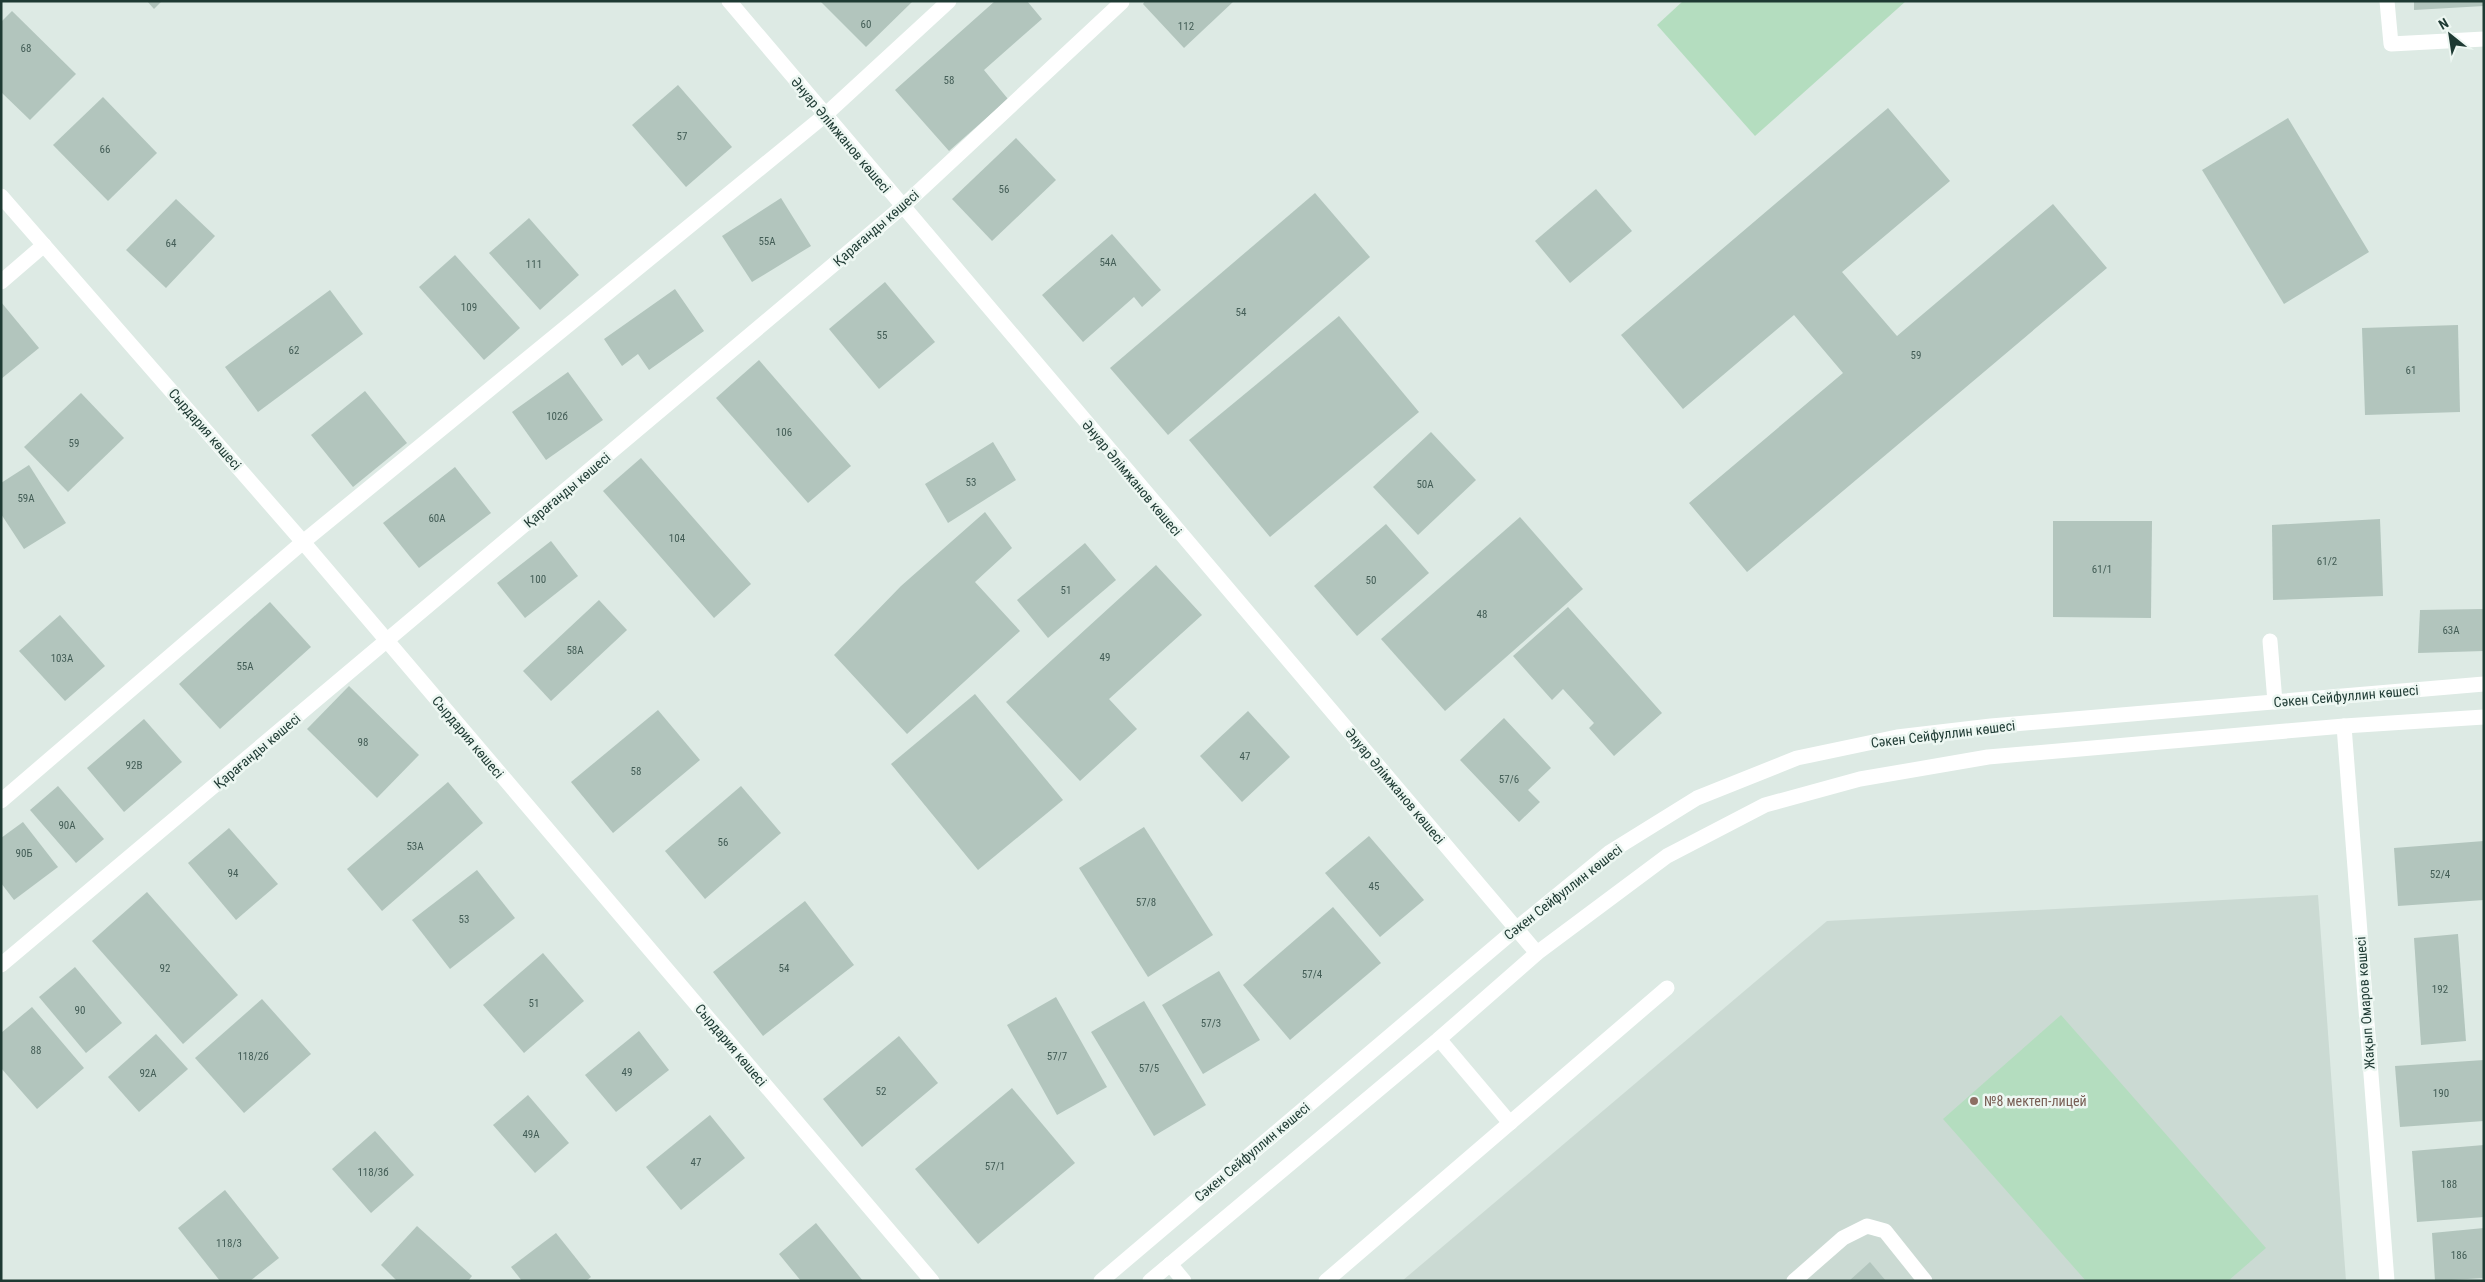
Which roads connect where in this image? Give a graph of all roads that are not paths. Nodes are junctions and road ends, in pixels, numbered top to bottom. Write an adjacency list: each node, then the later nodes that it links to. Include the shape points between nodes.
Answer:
1 (729, 1): 6 (street, Әнуар Әлімжанов көшесі)
2 (949, 1): 6 (street)
3 (2387, 1): 5 (street, via 2391,44)
4 (1122, 2): 8 (street, Қарағанды көшесі)
5 (2484, 39)
6 (824, 116): 8 (street, Әнуар Әлімжанов көшесі); 11 (street)
7 (1, 196): 9 (street, Сырдария көшесі)
8 (902, 207): 13 (street, Қарағанды көшесі); 19 (street, Әнуар Әлімжанов көшесі)
9 (44, 245): 10 (street); 11 (street, Сырдария көшесі)
10 (1, 282)
11 (303, 542): 13 (street, Сырдария көшесі); 18 (street)
12 (2270, 641): 15 (street)
13 (388, 642): 21 (street, Қарағанды көшесі); 26 (street, Сырдария көшесі)
14 (2484, 684): 15 (street, Сәкен Сейфуллин көшесі)
15 (2275, 702): 19 (street, Сәкен Сейфуллин көшесі, via 1897,737 1797,758 1697,798 1610,852)
16 (2484, 717): 17 (street, Сәкен Сейфуллин көшесі)
17 (2344, 726): 20 (street, Сәкен Сейфуллин көшесі, via 1988,757 1850,781 1765,805 1667,856); 33 (street, Жақып Омаров көшесі)
18 (1, 801)
19 (1516, 929): 20 (street, Әнуар Әлімжанов көшесі); 27 (street, Сәкен Сейфуллин көшесі)
20 (1537, 953): 23 (street, Сәкен Сейфуллин көшесі)
21 (1, 966)
22 (1667, 988): 24 (street)
23 (1439, 1039): 24 (street); 25 (street, Сәкен Сейфуллин көшесі)
24 (1510, 1123): 30 (street)
25 (1170, 1264): 28 (street, Сәкен Сейфуллин көшесі); 29 (street)
26 (932, 1281)
27 (1101, 1281)
28 (1150, 1281)
29 (1184, 1281)
30 (1326, 1281)
31 (1794, 1281): 32 (street, via 1843,1238 1868,1226 1885,1231)
32 (1925, 1281)
33 (2387, 1281)

